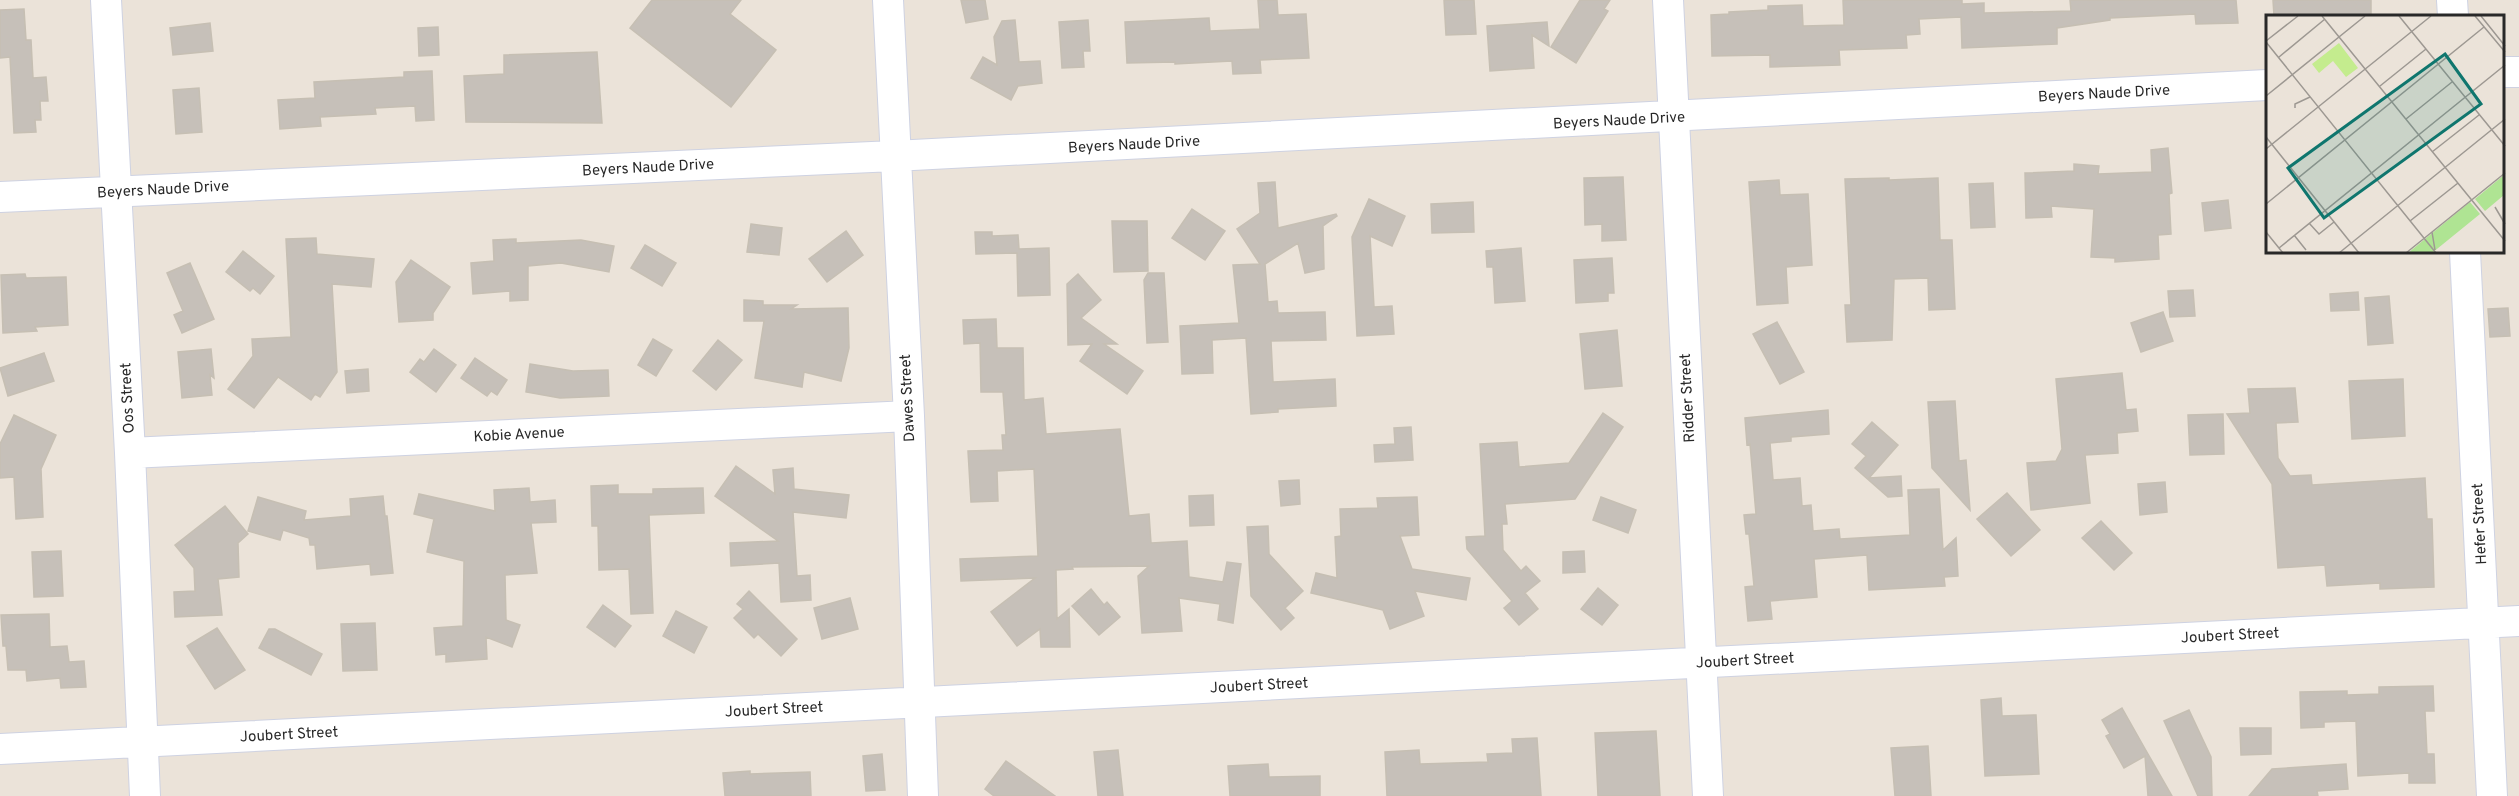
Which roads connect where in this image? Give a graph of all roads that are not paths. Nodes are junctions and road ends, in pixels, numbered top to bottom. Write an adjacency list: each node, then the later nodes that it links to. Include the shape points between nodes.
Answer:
1 (106, 0): 9 (street, Oos Street)
2 (888, 0): 8 (street, Dawes Street)
3 (1668, 0): 7 (street, Ridder Street)
4 (2452, 0): 5 (street)
5 (2453, 15)
6 (2266, 85): 7 (street, Beyers Naude Drive)
7 (1673, 117): 8 (street, Beyers Naude Drive); 16 (street, Ridder Street)
8 (894, 156): 9 (street, Beyers Naude Drive); 12 (street, Dawes Street)
9 (117, 191): 10 (street, Beyers Naude Drive); 13 (street, Oos Street)
10 (0, 197)
11 (2465, 254): 15 (street, Hefer Street)
12 (909, 416): 13 (street, Kobie Avenue); 17 (street, Dawes Street)
13 (130, 453): 18 (street, Oos Street)
14 (2519, 621): 15 (street, Joubert Street)
15 (2483, 622): 16 (street, Joubert Street); 23 (street, Hefer Street)
16 (1700, 662): 17 (street, Joubert Street); 22 (street, Ridder Street)
17 (919, 701): 18 (street, Joubert Street); 21 (street, Dawes Street)
18 (142, 742): 19 (street, Joubert Street); 20 (street, Oos Street)
19 (0, 749)
20 (145, 796)
21 (923, 796)
22 (1708, 796)
23 (2492, 796)

